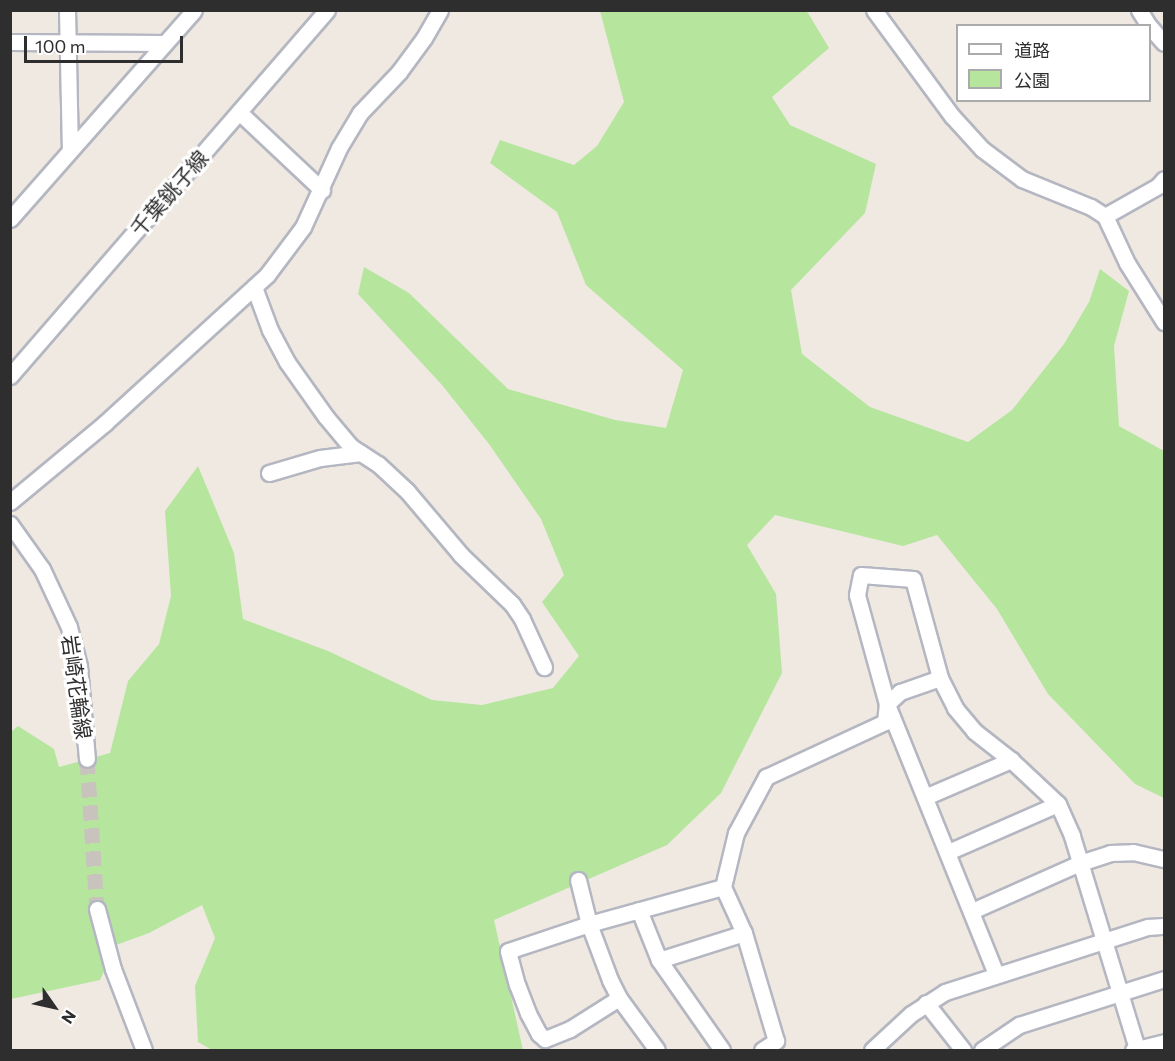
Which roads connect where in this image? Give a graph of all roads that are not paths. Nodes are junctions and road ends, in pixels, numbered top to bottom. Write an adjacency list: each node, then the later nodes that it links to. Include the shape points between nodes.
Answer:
1 (67, 10): 10 (street)
2 (194, 10): 11 (street)
3 (327, 10): 13 (street, 千葉銚子線)
4 (440, 10): 16 (street, via 399,72 360,113 339,148)
5 (874, 10): 17 (street, via 952,116 982,149 1022,179)
6 (1139, 10): 7 (street)
7 (1148, 24)
8 (1151, 28): 12 (street)
9 (10, 42): 10 (street)
10 (67, 42): 11 (street); 14 (street)
11 (165, 43): 14 (street)
12 (1164, 43)
13 (239, 112): 16 (street); 21 (street, 千葉銚子線)
14 (70, 150): 18 (street)
15 (1164, 180): 17 (street)
16 (322, 190): 19 (street, via 285,254)
17 (1104, 216): 20 (street, via 1127,263)
18 (10, 219)
19 (254, 287): 22 (street, via 287,362 326,417 350,446); 24 (street, via 105,423)
20 (1164, 322)
21 (10, 376)
22 (362, 453): 23 (street, via 320,458); 26 (street, via 407,491 461,555 512,604)
23 (269, 473)
24 (10, 502)
25 (10, 524): 29 (street, 岩崎花輪線, via 42,569 69,627 79,666)
26 (544, 667)
27 (940, 678): 28 (street, via 900,692); 28 (street, via 913,579 861,575 857,595); 30 (street, via 955,708 974,731)
28 (887, 704): 31 (street); 37 (street, via 885,722 766,777 736,833)
29 (87, 759)
30 (1011, 760): 31 (street); 32 (street)
31 (925, 797): 33 (street)
32 (1058, 804): 33 (street); 35 (street)
33 (948, 852): 40 (street)
34 (1164, 859): 35 (street, via 1134,852 1110,853)
35 (1080, 863): 40 (street); 44 (street)
36 (578, 880): 41 (street)
37 (723, 887): 39 (street); 43 (street)
38 (97, 909): 52 (street, via 113,969)
39 (639, 910): 41 (street); 45 (street)
40 (972, 912): 46 (street)
41 (589, 924): 49 (street); 49 (street, via 508,951 520,994 545,1039 570,1029)
42 (1164, 926): 44 (street)
43 (744, 933): 45 (street); 55 (street, via 776,1041)
44 (1105, 940): 46 (street); 48 (street)
45 (659, 960): 54 (street)
46 (996, 974): 50 (street)
47 (1164, 979): 48 (street)
48 (1121, 990): 58 (street, via 1018,1025); 59 (street)
49 (619, 998): 53 (street)
50 (926, 1003): 56 (street); 57 (street)
51 (1164, 1042): 59 (street)
52 (144, 1050)
53 (657, 1050)
54 (722, 1050)
55 (762, 1050)
56 (872, 1050)
57 (963, 1050)
58 (982, 1050)
59 (1135, 1050)

